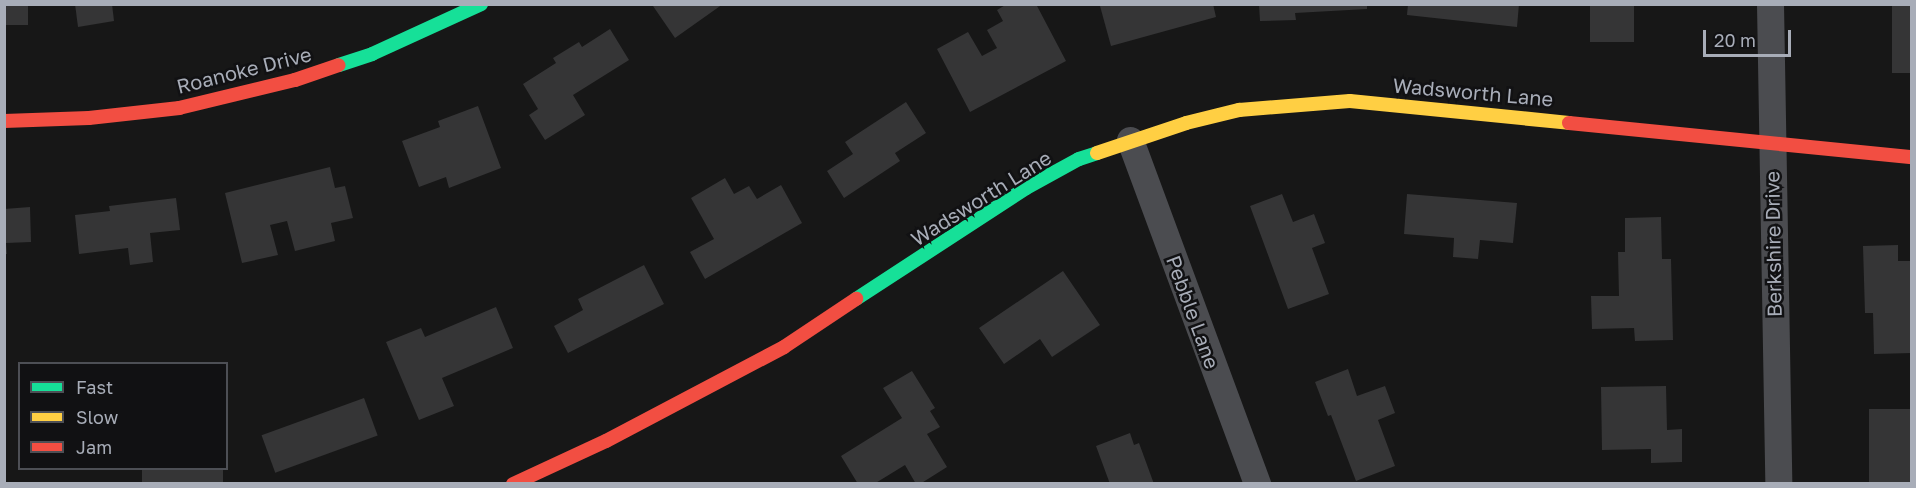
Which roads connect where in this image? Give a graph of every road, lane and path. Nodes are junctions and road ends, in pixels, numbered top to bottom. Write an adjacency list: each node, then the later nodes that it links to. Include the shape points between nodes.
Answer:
1 (481, 4): 3 (street, Roanoke Drive, via 372,54 295,80 219,99 89,118)
2 (1770, 4): 5 (street, Berkshire Drive)
3 (4, 121)
4 (1130, 140): 5 (street, Wadsworth Lane, via 1239,110 1350,101); 7 (street, Wadsworth Lane, via 1080,159 1026,188 784,347 606,441); 8 (street, Pebble Lane)
5 (1771, 141): 6 (street, Wadsworth Lane); 9 (street, Berkshire Drive)
6 (1911, 157)
7 (513, 483)
8 (1257, 483)
9 (1778, 483)

